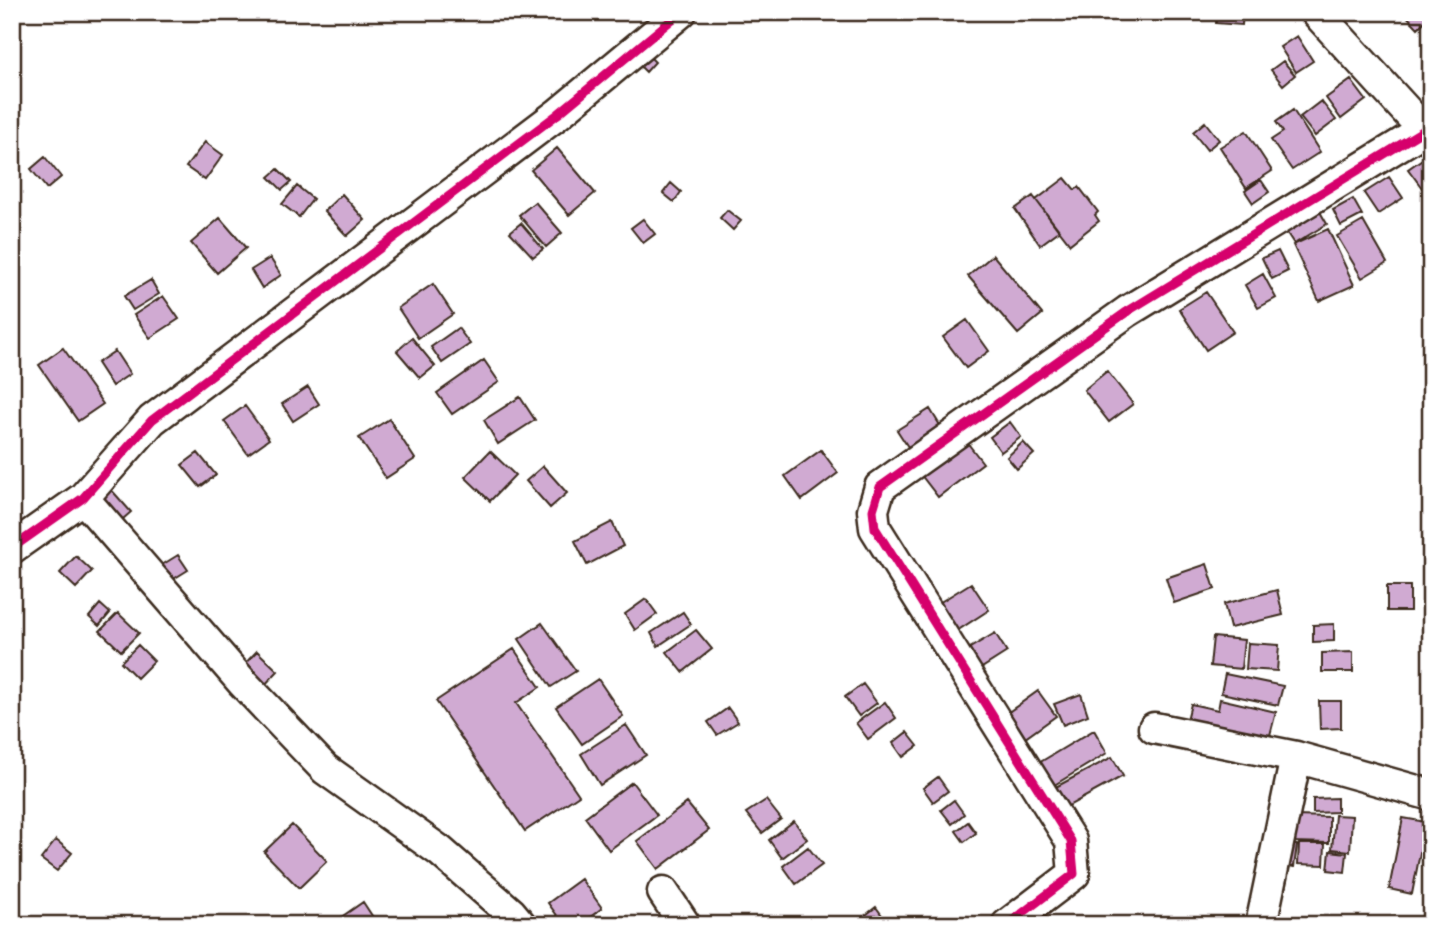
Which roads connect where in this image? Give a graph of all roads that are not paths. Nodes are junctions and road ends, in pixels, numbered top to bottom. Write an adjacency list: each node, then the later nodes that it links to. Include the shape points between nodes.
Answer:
1 (681, 12): 4 (street, via 558,114 152,420)
2 (1316, 12): 3 (street)
3 (1427, 126): 12 (street, via 1128,311 880,486 873,510 875,528 1071,841 1074,874)
4 (83, 498): 5 (street); 10 (street, via 243,683 325,769 440,851)
5 (12, 548)
6 (1154, 728): 7 (street)
7 (1296, 757): 8 (street); 13 (street)
8 (1431, 795)
9 (663, 892): 11 (street)
10 (522, 925)
11 (685, 925)
12 (1007, 925)
13 (1261, 925)

